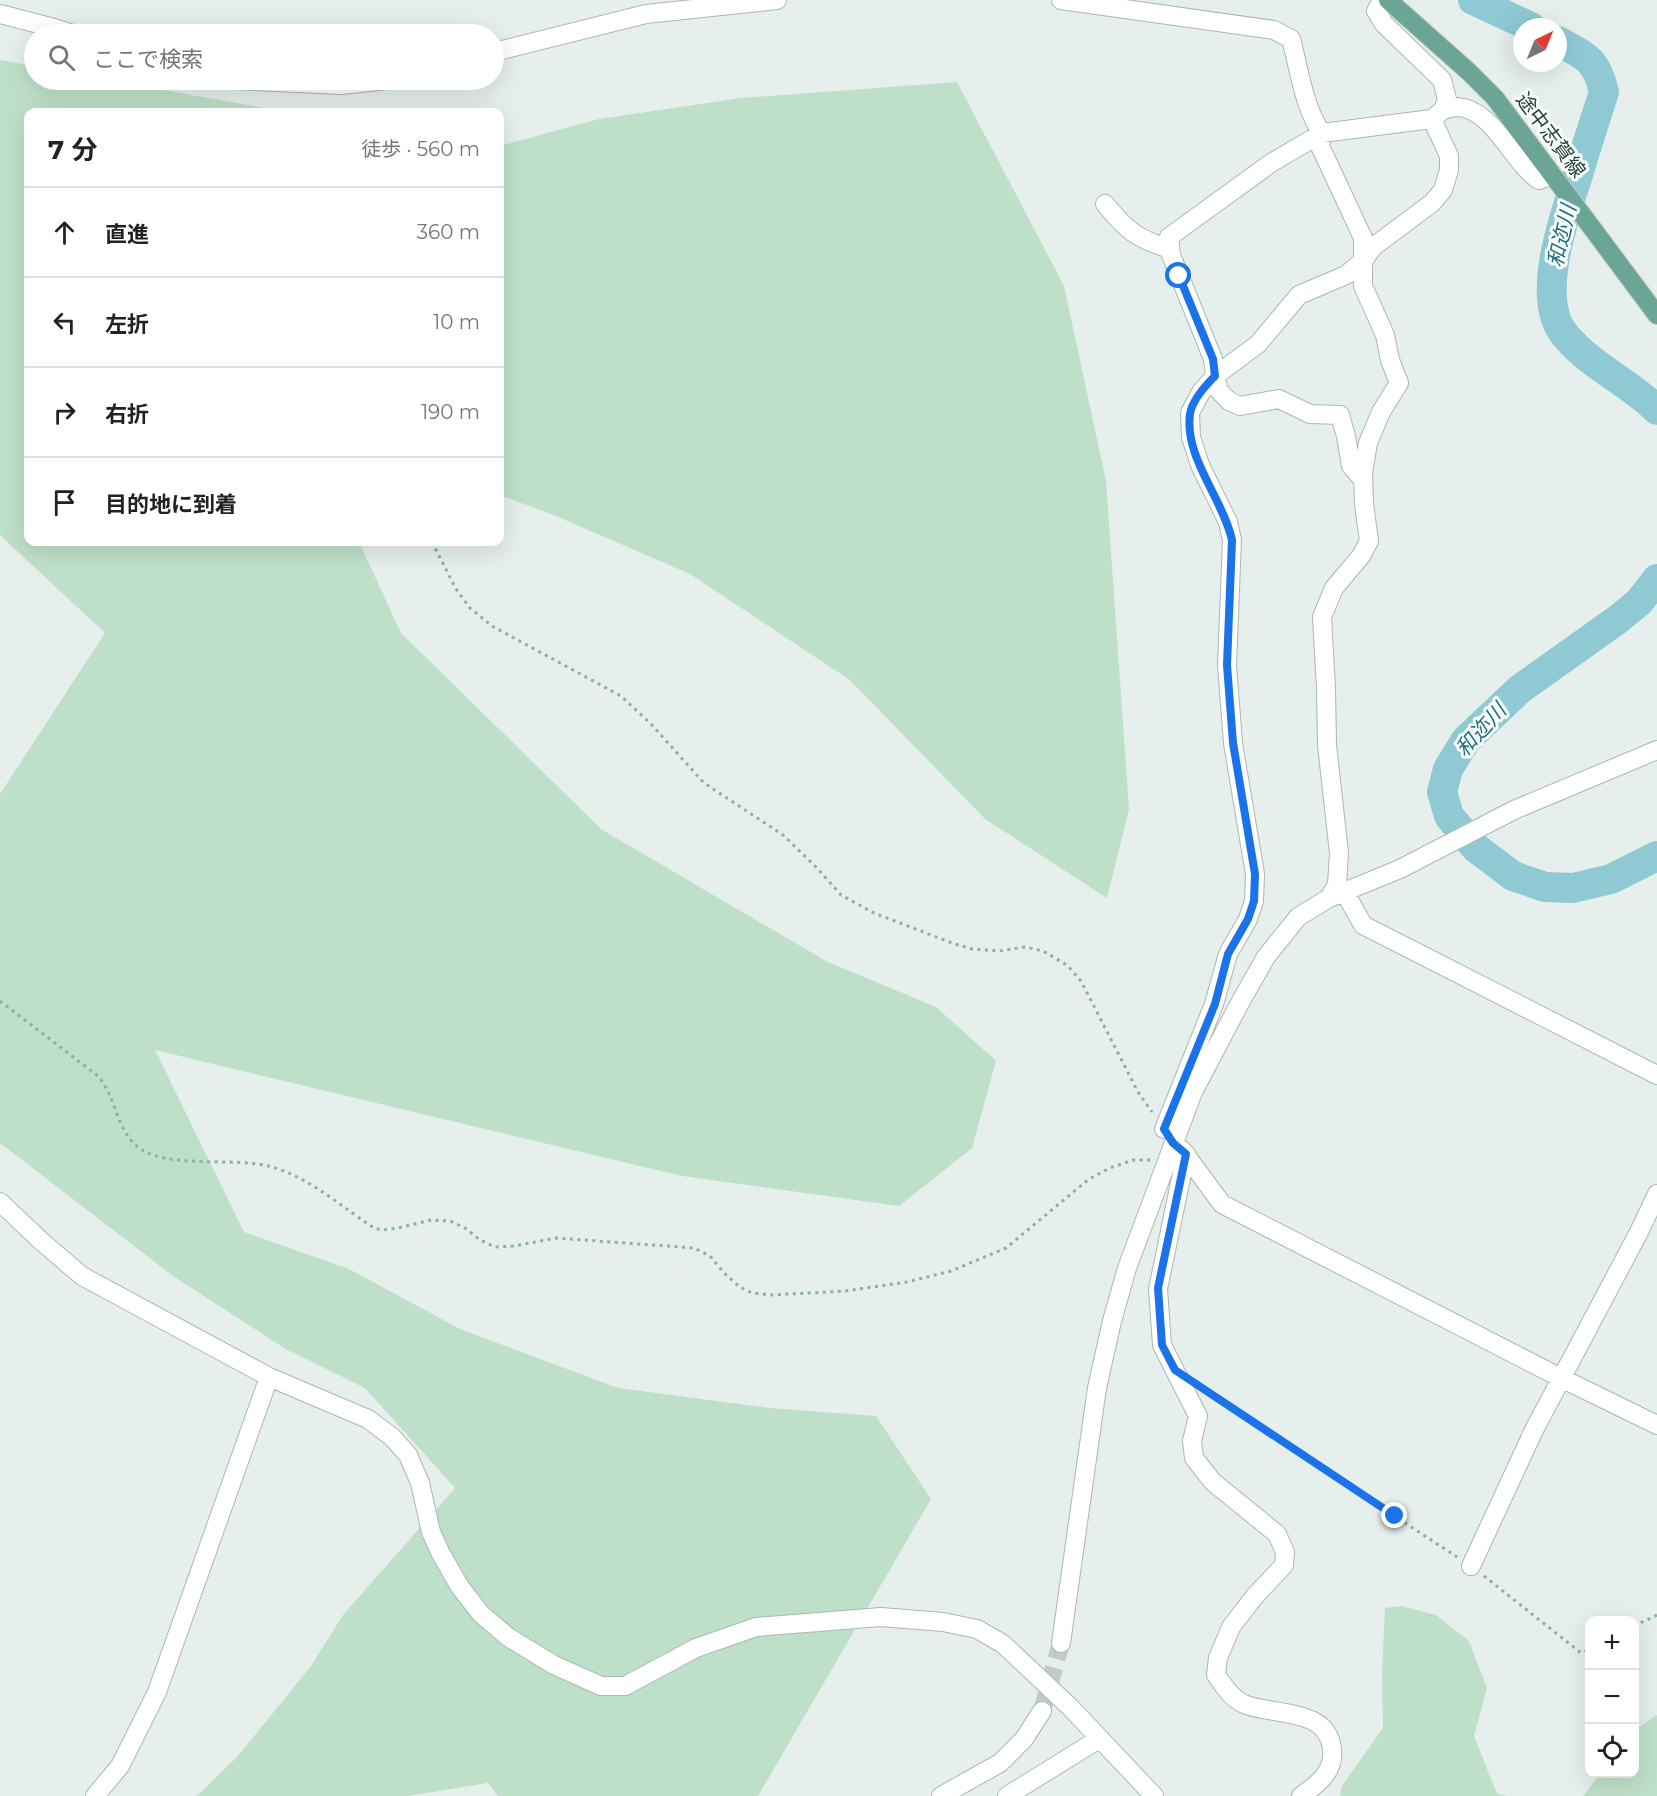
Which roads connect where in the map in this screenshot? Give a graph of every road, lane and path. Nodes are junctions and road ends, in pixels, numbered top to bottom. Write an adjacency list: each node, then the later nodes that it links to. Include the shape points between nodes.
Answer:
1 (777, 0): 7 (street, via 646,14)
2 (1061, 0): 9 (street, via 1274,30 1291,39 1310,110)
3 (1382, 0): 8 (street, via 1376,11 1384,24 1442,80 1447,99)
4 (1388, 0): 10 (main road, 途中志賀線, via 1495,98)
5 (0, 14): 6 (street)
6 (42, 24)
7 (504, 50)
8 (1438, 114): 9 (street); 10 (street, via 1457,107 1475,112 1497,132 1531,175 1539,180); 13 (street, via 1449,156 1443,190 1432,204 1373,247)
9 (1322, 133): 12 (street, via 1168,237); 13 (street, via 1320,146 1363,238)
10 (1555, 178): 14 (main road, 途中志賀線)
11 (1105, 204): 12 (street, via 1124,227 1145,241)
12 (1170, 249): 15 (street, via 1213,359)
13 (1363, 261): 15 (street, via 1346,275 1299,295 1258,344); 16 (street, via 1363,286 1399,383 1368,443)
14 (1657, 315)
15 (1215, 376): 16 (street, via 1219,391 1240,406 1279,399 1310,414 1340,415 1351,466); 22 (street, via 1200,392 1190,413 1191,437 1232,540 1227,665 1233,743 1255,874 1254,901 1228,954)
16 (1363, 480): 19 (street, via 1369,541 1334,588 1322,616 1327,745 1339,853)
17 (434, 546): 22 (path, via 470,608 492,626 621,696 704,783 783,835 841,895 874,913 952,944 999,951 1025,947 1043,951 1067,964 1081,981 1138,1092)
18 (1657, 750): 19 (street, via 1514,810 1400,869)
19 (1336, 895): 21 (street, via 1363,925); 22 (street, via 1298,918 1266,957 1193,1092)
20 (0, 1001): 23 (path, via 98,1076 106,1085 130,1140 153,1155 275,1167 382,1230 440,1220 465,1228 495,1247 556,1238 694,1248 710,1256 732,1280 752,1293 845,1291 951,1271 1006,1248 1089,1179 1133,1160)
21 (1657, 1075)
22 (1174, 1142): 23 (street); 27 (street, via 1222,1204); 41 (street, via 1158,1288 1162,1345 1198,1416 1192,1442 1194,1458 1214,1482 1277,1534 1285,1552 1284,1565 1231,1627 1218,1658 1216,1675 1233,1698 1245,1705 1307,1718 1323,1729 1332,1743 1331,1767 1322,1780)
23 (1167, 1161): 33 (street, via 1127,1268 1097,1388)
24 (1657, 1194): 27 (street)
25 (0, 1202): 26 (street, via 81,1276)
26 (269, 1377): 36 (street, via 368,1419 392,1437 408,1455 420,1483 431,1532 467,1596 508,1637 578,1677 601,1686 625,1686 696,1648 756,1627 880,1617 943,1622 976,1629 1003,1644); 37 (street, via 157,1692 120,1766)
27 (1561, 1378): 29 (street); 30 (street)
28 (1204, 1391): 30 (path)
29 (1657, 1425)
30 (1471, 1566): 34 (path, via 1581,1653)
31 (1657, 1615): 32 (path)
32 (1639, 1624)
33 (1061, 1643)
34 (1585, 1651)
35 (1042, 1711): 38 (street, via 1024,1739 1000,1763)
36 (1099, 1738): 39 (street); 40 (street)
37 (95, 1796)
38 (940, 1796)
39 (1007, 1796)
40 (1154, 1796)
41 (1301, 1796)

